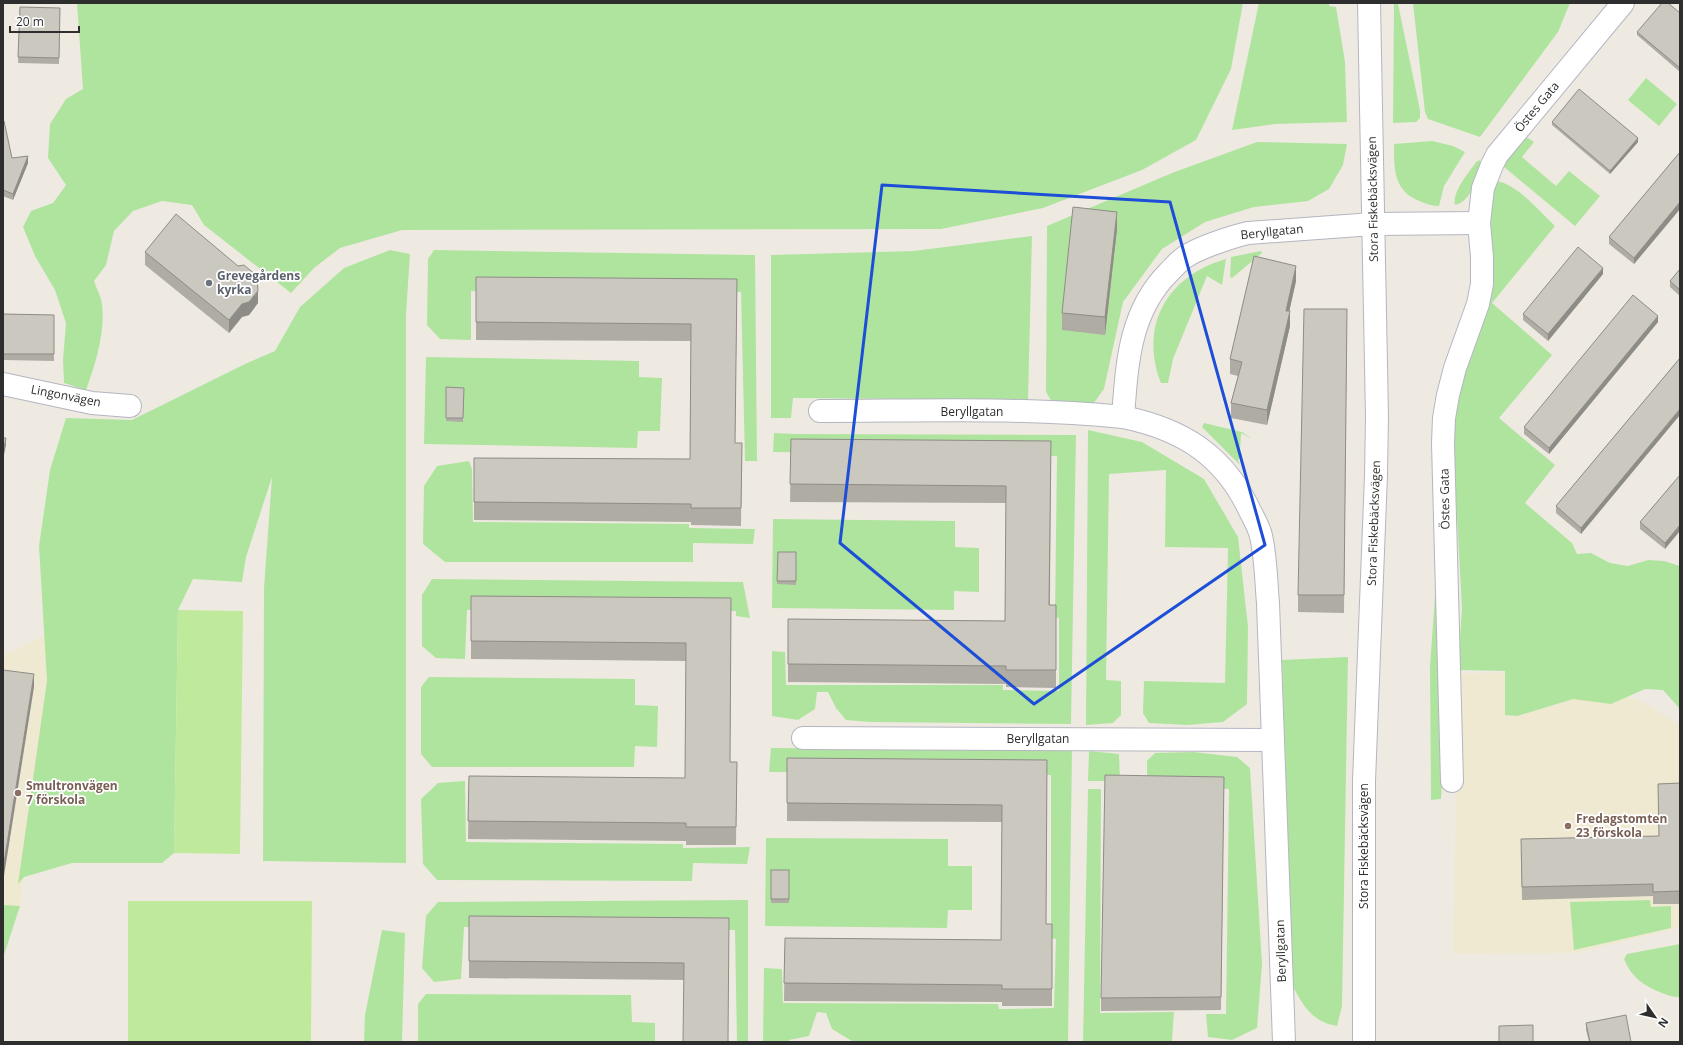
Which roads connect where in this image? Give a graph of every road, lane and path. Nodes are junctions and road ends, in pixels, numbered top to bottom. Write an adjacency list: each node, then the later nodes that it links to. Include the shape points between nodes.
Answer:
1 (1369, 3): 4 (street, Stora Fiskebäcksvägen)
2 (1623, 3): 3 (street, Östes Gata, via 1497,155 1483,188)
3 (1479, 223): 4 (street); 11 (street, Östes Gata, via 1482,284 1478,304 1455,368 1444,418)
4 (1373, 224): 8 (street, Beryllgatan, via 1248,233 1229,238 1185,257 1155,286 1141,313 1130,345); 13 (street, Stora Fiskebäcksvägen, via 1376,475 1364,781)
5 (3, 384): 6 (street, Lingonvägen, via 92,403)
6 (130, 406)
7 (820, 411): 8 (street, Beryllgatan, via 1037,412)
8 (1123, 417): 10 (street, Beryllgatan, via 1150,422 1197,445 1219,464 1242,493 1261,534 1266,563)
9 (803, 738): 10 (street, Beryllgatan)
10 (1273, 740): 12 (street, Beryllgatan)
11 (1452, 781)
12 (1284, 1042)
13 (1364, 1042)

